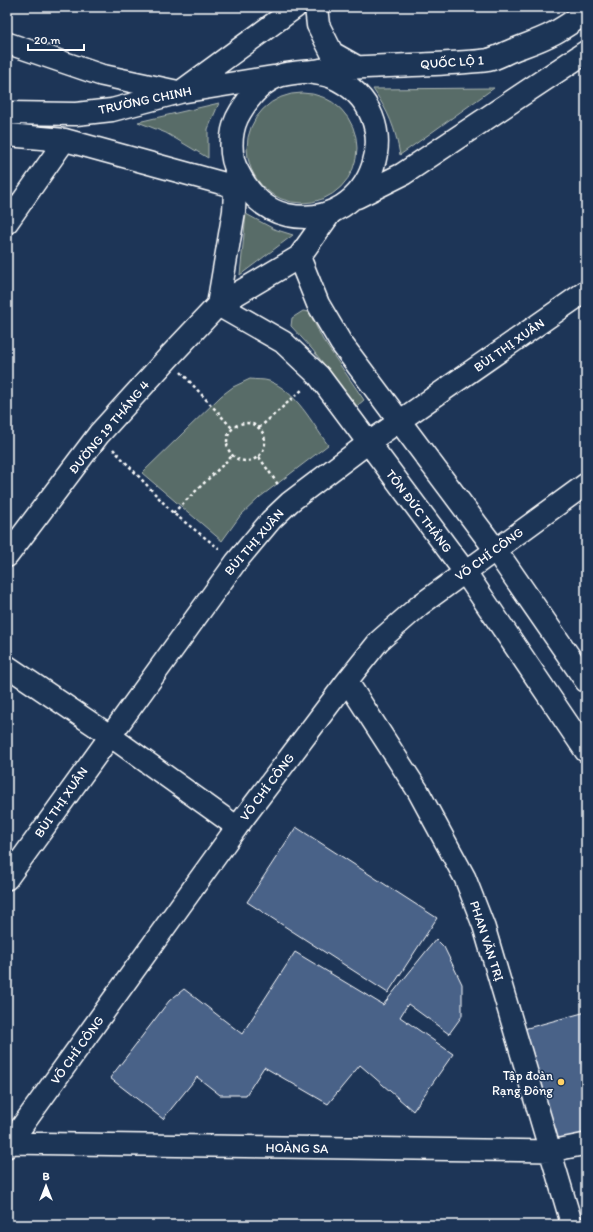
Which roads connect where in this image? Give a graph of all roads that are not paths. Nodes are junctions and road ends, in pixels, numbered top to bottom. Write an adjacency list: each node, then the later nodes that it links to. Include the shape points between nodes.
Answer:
1 (296, 7): 9 (street)
2 (316, 7): 6 (main road, via 318,25 332,53)
3 (586, 13): 6 (main road, QUỐC LỘ 1, via 554,33 489,60)
4 (7, 43): 9 (street, via 101,75)
5 (586, 52): 14 (main road, via 403,174)
6 (355, 66): 7 (main road, QUỐC LỘ 1)
7 (307, 72): 8 (main road, TRƯỜNG CHINH); 14 (main road, via 332,77 353,89 369,109 377,132 377,157 368,180)
8 (282, 75): 9 (main road, TRƯỜNG CHINH); 13 (main road, via 260,87 244,104 234,124 232,147)
9 (180, 92): 10 (main road, TRƯỜNG CHINH, via 112,110 69,114)
10 (7, 112)
11 (7, 135): 12 (main road)
12 (65, 140): 13 (main road); 16 (street)
13 (239, 182): 15 (main road, via 264,205 285,215 309,217); 19 (main road)
14 (352, 199): 15 (main road)
15 (331, 212): 17 (main road, ĐƯỜNG 19 THÁNG 4)
16 (7, 223)
17 (299, 257): 19 (main road, ĐƯỜNG 19 THÁNG 4); 20 (main road, via 318,304 341,343)
18 (586, 291): 20 (street, BÙI THỊ XUÂN)
19 (218, 305): 21 (main road, TÔN ĐỨC THẮNG, via 283,342 319,376); 24 (main road, ĐƯỜNG 19 THÁNG 4, via 99,434)
20 (401, 421): 21 (street, BÙI THỊ XUÂN); 23 (main road)
21 (368, 443): 25 (main road, TÔN ĐỨC THẮNG); 29 (street, BÙI THỊ XUÂN, via 290,502 271,520 236,562)
22 (586, 484): 23 (street, VÕ CHÍ CÔNG)
23 (495, 549): 25 (street, VÕ CHÍ CÔNG); 28 (main road)
24 (7, 556)
25 (465, 572): 27 (street, VÕ CHÍ CÔNG, via 420,605 379,641); 30 (main road, TÔN ĐỨC THẮNG)
26 (7, 666): 29 (street)
27 (347, 681): 31 (street, VÕ CHÍ CÔNG); 35 (street, PHAN VĂN TRỊ, via 418,791 465,878 484,927)
28 (586, 681)
29 (109, 735): 31 (street); 32 (street, BÙI THỊ XUÂN)
30 (586, 751)
31 (237, 827): 33 (street, VÕ CHÍ CÔNG)
32 (7, 879)
33 (8, 1144): 35 (street, HOÀNG SA)
34 (586, 1144): 35 (street, HOÀNG SA)
35 (551, 1151): 36 (street, PHAN VĂN TRỊ)
36 (572, 1225)

